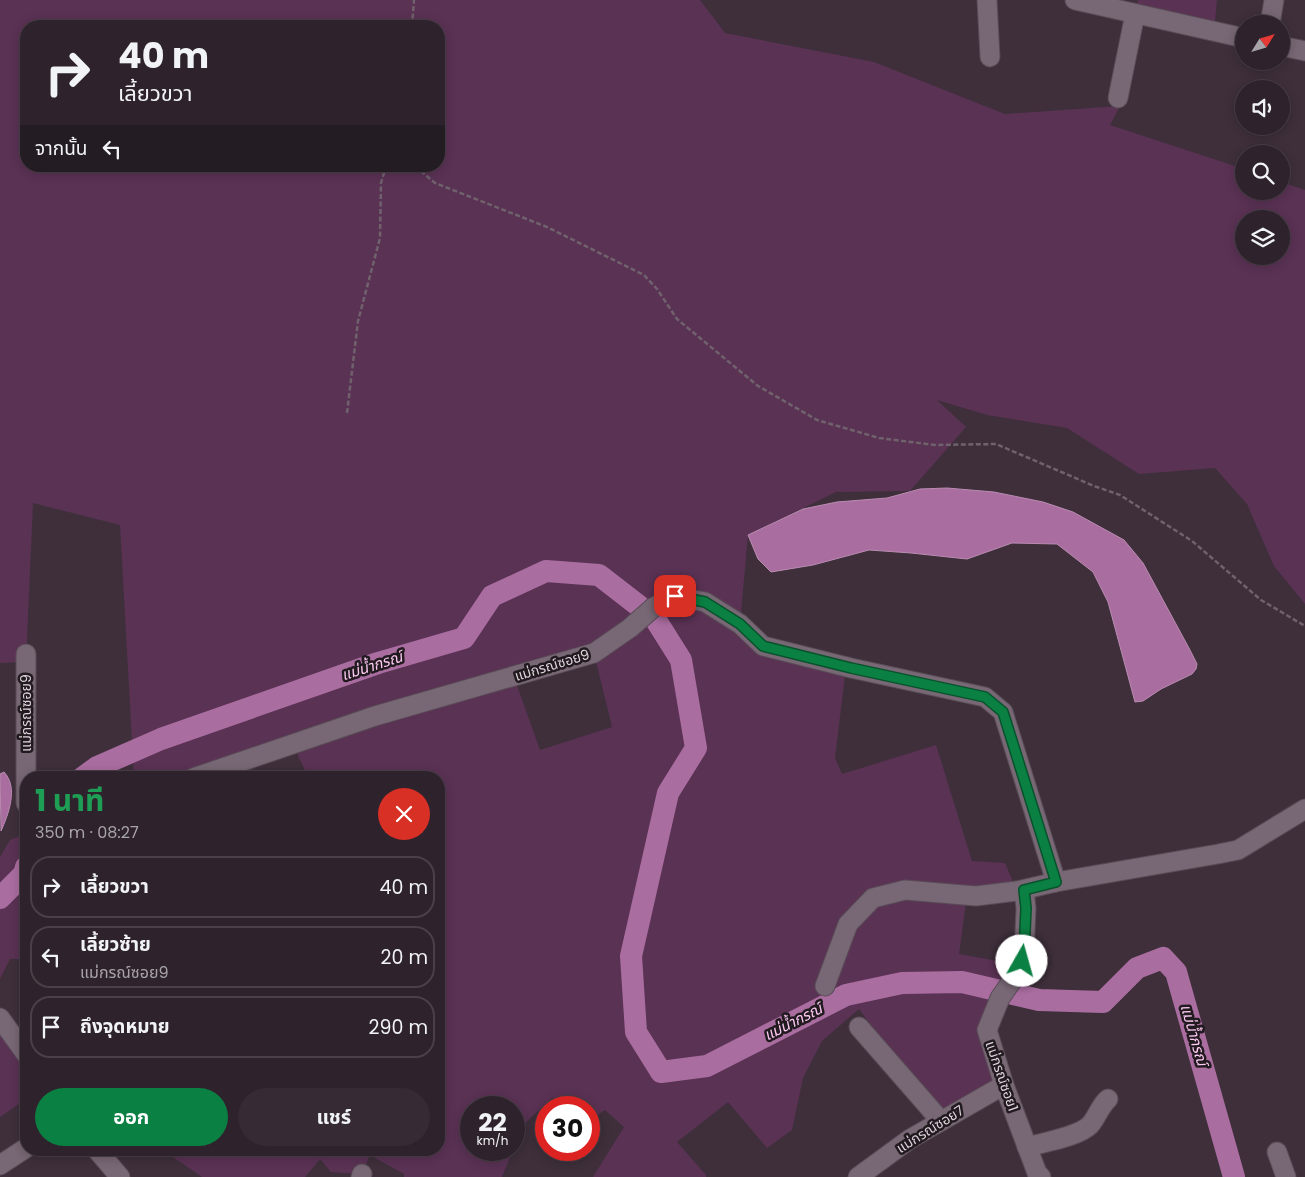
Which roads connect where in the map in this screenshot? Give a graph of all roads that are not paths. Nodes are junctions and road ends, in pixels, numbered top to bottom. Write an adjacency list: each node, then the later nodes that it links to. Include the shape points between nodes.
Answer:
1 (987, 0): 9 (street)
2 (1075, 0): 4 (street)
3 (1274, 0): 5 (street)
4 (1135, 14): 6 (street); 10 (street)
5 (1272, 15)
6 (1235, 36)
7 (1290, 48): 8 (street)
8 (1305, 51)
9 (990, 56)
10 (1118, 98)
11 (26, 654): 12 (street, แม่กรณ์ซอย9)
12 (26, 771)
13 (214, 771): 15 (street, แม่กรณ์ซอย9, via 375,716 594,653 654,607 675,596 705,602 740,624 763,646 985,697 1003,712)
14 (1305, 809): 15 (street, via 1238,850)
15 (1056, 882): 16 (street)
16 (1024, 890): 17 (street, via 976,896 905,890 873,898 848,924); 21 (street, แม่กรณ์ซอย1, via 1024,954 987,1030)
17 (825, 986)
18 (0, 1018): 20 (street)
19 (859, 1027): 23 (street)
20 (20, 1041)
21 (1004, 1085): 23 (street, แม่กรณ์ซอย7); 24 (street, แม่กรณ์ซอย1)
22 (1108, 1099): 24 (street, via 1089,1126)
23 (941, 1121): 31 (street, แม่กรณ์ซอย7)
24 (1027, 1147): 29 (street, แม่กรณ์ซอย1)
25 (20, 1152): 28 (street)
26 (1277, 1152): 32 (street)
27 (102, 1156): 30 (street)
28 (0, 1165)
29 (1036, 1176)
30 (120, 1177)
31 (858, 1177)
32 (1286, 1177)

